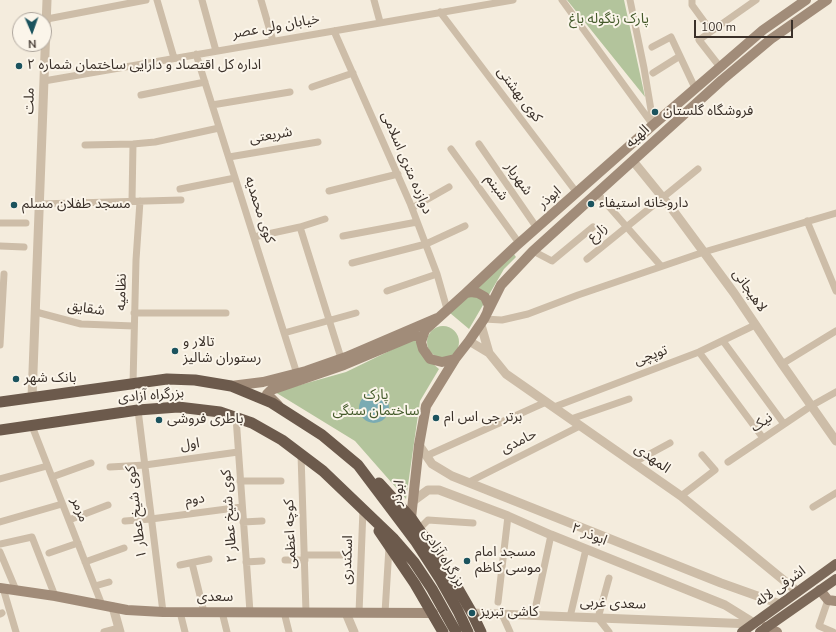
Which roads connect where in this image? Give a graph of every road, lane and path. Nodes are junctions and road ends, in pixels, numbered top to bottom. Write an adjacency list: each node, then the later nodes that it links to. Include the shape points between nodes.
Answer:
1 (47, 0): 14 (street, ملت)
2 (146, 0): 16 (street)
3 (157, 0): 26 (street)
4 (202, 0): 22 (street)
5 (261, 0): 20 (street)
6 (374, 0): 17 (street)
7 (513, 0): 15 (street, خیابان ولی عصر)
8 (562, 0): 37 (street)
9 (630, 0): 37 (street)
10 (692, 0): 19 (street, via 692,5)
11 (756, 0): 19 (street)
12 (806, 0): 27 (main road, الهیه, via 763,30)
13 (826, 0): 45 (main road, الهیه, via 771,39)
14 (47, 12)
15 (440, 12): 17 (street, خیابان ولی عصر); 52 (street, کوی بهشتی)
16 (52, 18)
17 (380, 22): 18 (street, خیابان ولی عصر)
18 (334, 30): 20 (street, خیابان ولی عصر); 29 (street, دوازده متری اسلامی)
19 (711, 31): 27 (street, via 699,40)
20 (273, 41): 22 (street, خیابان ولی عصر)
21 (652, 47): 25 (street, via 671,37)
22 (216, 51): 24 (street, خیابان ولی عصر)
23 (45, 52): 30 (street, ملت)
24 (196, 54): 26 (street, خیابان ولی عصر); 31 (street, کوی محمدیه)
25 (680, 56): 28 (street); 33 (street)
26 (174, 58): 30 (street, خیابان ولی عصر)
27 (720, 67): 33 (main road, الهیه)
28 (653, 73)
29 (353, 74): 32 (street); 47 (street, دوازده متری اسلامی)
30 (44, 81): 58 (street, ملت)
31 (205, 82): 35 (street); 36 (street, کوی محمدیه)
32 (312, 87)
33 (695, 88): 37 (main road, الهیه)
34 (290, 92): 36 (street)
35 (141, 95)
36 (212, 105): 38 (street, کوی محمدیه)
37 (653, 125): 52 (main road, ابوذر)
38 (220, 128): 40 (street); 44 (street, کوی محمدیه)
39 (318, 142): 44 (street, شریعتی)
40 (134, 144): 42 (street); 56 (street)
41 (479, 144): 69 (street, شهریار)
42 (85, 145)
43 (451, 149): 73 (street, شبنم)
44 (228, 157): 48 (street, کوی محمدیه)
45 (633, 161): 53 (main road, الهیه); 54 (street, لاهیجانی)
46 (698, 169): 54 (street, زارع)
47 (398, 174): 51 (street); 59 (street, دوازده متری اسلامی)
48 (235, 178): 50 (street); 72 (street, کوی محمدیه)
49 (449, 187): 59 (street)
50 (180, 189)
51 (329, 191)
52 (577, 193): 69 (main road, ابوذر)
53 (597, 193): 70 (street); 77 (main road, الهیه)
54 (663, 198): 70 (street, زارع); 78 (street, لاهیجانی)
55 (182, 200): 57 (street)
56 (132, 201): 57 (street); 58 (street)
57 (140, 201): 91 (street, نظامیه)
58 (40, 204): 89 (street, ملت)
59 (412, 208): 62 (street, دوازده متری اسلامی)
60 (836, 213): 63 (street)
61 (325, 219): 68 (street)
62 (417, 222): 71 (street); 74 (street, دوازده متری اسلامی)
63 (807, 222): 78 (street); 86 (street)
64 (0, 223): 65 (street)
65 (26, 223)
66 (465, 226): 74 (street)
67 (593, 226): 77 (street, via 552,261)
68 (300, 227): 72 (street); 95 (street)
69 (537, 228): 73 (main road, ابوذر)
70 (626, 228): 79 (street, زارع); 81 (street)
71 (343, 236)
72 (254, 237): 99 (street, کوی محمدیه)
73 (519, 243): 87 (main road, ابوذر)
74 (426, 244): 80 (street); 83 (street, دوازده متری اسلامی)
75 (0, 246): 76 (street)
76 (24, 247)
77 (532, 251): 94 (main road, الهیه, via 501,285)
78 (704, 252): 81 (street); 96 (street, لاهیجانی)
79 (586, 259)
80 (352, 263)
81 (661, 266): 94 (street, via 528,314 502,320)
82 (4, 274): 84 (street)
83 (437, 274): 85 (street); 88 (street, دوازده متری اسلامی)
84 (1, 290): 100 (street)
85 (387, 291)
86 (836, 292)
87 (466, 293): 88 (main road, ابوذر); 94 (main road, via 478,293 485,297 489,306)
88 (447, 309): 93 (main road, ابوذر)
89 (36, 312): 97 (street, شقایق, via 81,324); 114 (street, ملت)
90 (356, 312): 95 (street)
91 (134, 313): 92 (street); 97 (street, نظامیه)
92 (226, 313)
93 (438, 318): 101 (main road, ابوذر, via 425,330); 107 (main road)
94 (484, 319): 102 (main road, الهیه); 106 (street, المهدی)
95 (329, 320): 99 (street); 107 (street)
96 (755, 325): 103 (street, توپچی); 109 (street, لاهیجانی)
97 (134, 326): 111 (street, نظامیه)
98 (836, 332): 109 (street)
99 (284, 333): 110 (street, کوی محمدیه)
100 (0, 336): 104 (street)
101 (422, 339): 108 (main road, via 423,348 430,359 442,362); 110 (main road, via 413,336 352,363)
102 (469, 341): 106 (street, المهدی); 108 (main road, ابوذر)
103 (723, 341): 105 (street, توپچی); 123 (street)
104 (0, 345)
105 (699, 352): 117 (street, توپچی); 127 (street)
106 (489, 353): 117 (street, المهدی, via 506,374)
107 (341, 358): 110 (main road)
108 (454, 359): 130 (main road, ابوذر, via 426,406)
109 (782, 364): 119 (street, لاهیجانی)
110 (298, 377): 112 (main road); 118 (main road, via 267,394)
111 (133, 384): 112 (highway, بزرگراه آزادی, via 167,379 195,380); 114 (highway, بزرگراه آزادی)
112 (231, 386): 118 (highway, بزرگراه آزادی)
113 (836, 392): 119 (street, نیک)
114 (32, 398): 116 (highway, بزرگراه آزادی)
115 (629, 399): 122 (street)
116 (0, 402)
117 (550, 404): 122 (street, المهدی); 134 (street, توپچی)
118 (279, 406): 139 (highway, بزرگراه آزادی, via 322,435)
119 (811, 406): 123 (street, نیک); 128 (street, لاهیجانی)
120 (138, 410): 121 (highway, بزرگراه آزادی, via 178,407 220,412); 124 (highway, بزرگراه آزادی); 138 (street, کوی شیخ عطار ۱)
121 (236, 417): 131 (street, کوی شیخ عطار ۲); 132 (highway, بزرگراه آزادی, via 282,440)
122 (571, 419): 125 (street, المهدی)
123 (784, 424): 127 (street, نیک)
124 (32, 426): 126 (highway, بزرگراه آزادی); 140 (street, مرمر)
125 (580, 426): 137 (street, المهدی); 146 (street, حامدی)
126 (0, 430)
127 (763, 438): 135 (street, نیک)
128 (836, 441)
129 (670, 443): 137 (street)
130 (419, 445): 134 (street); 149 (main road, ابوذر)
131 (238, 452): 138 (street, اول); 144 (street, کوی شیخ عطار ۲)
132 (301, 454): 154 (highway, بزرگراه آزادی); 174 (street, کوچه اعظمی)
133 (702, 455): 148 (street, via 715,470)
134 (426, 456): 146 (street, via 432,464 452,476)
135 (728, 462)
136 (91, 463): 142 (street)
137 (633, 463): 148 (street, المهدی)
138 (145, 464): 141 (street, اول); 157 (street, کوی شیخ عطار ۱)
139 (358, 465): 156 (highway, بزرگراه آزادی, via 383,486); 224 (highway, بزرگراه آزادی, via 416,542 448,592)
140 (47, 466): 142 (street, مرمر); 143 (street)
141 (110, 467)
142 (52, 477): 150 (street, مرمر)
143 (0, 479)
144 (240, 481): 145 (street); 152 (street, کوی شیخ عطار ۲)
145 (281, 481)
146 (469, 482): 194 (street)
147 (836, 493): 153 (street)
148 (681, 496): 190 (street, المهدی)
149 (413, 501): 155 (street, ابوذر ۲, via 428,490 439,490); 156 (main road, ابوذر)
150 (62, 504): 158 (street, مرمر); 160 (street)
151 (108, 505): 158 (street)
152 (242, 506): 157 (street, دوم); 162 (street, کوی شیخ عطار ۲)
153 (813, 507)
154 (365, 511): 168 (highway, بزرگراه آزادی); 206 (street, اسکندری); 223 (highway, بزرگراه آزادی, via 414,562)
155 (508, 516): 165 (street, ابوذر ۲); 193 (street)
156 (411, 518): 164 (highway, بزرگراه آزادی)
157 (151, 519): 161 (street, دوم); 198 (street, کوی شیخ عطار ۱)
158 (69, 520): 166 (street, مرمر)
159 (262, 521): 162 (street)
160 (0, 522)
161 (125, 522)
162 (243, 522): 180 (street, کوی شیخ عطار ۲)
163 (473, 523): 164 (street, via 428,520)
164 (419, 529): 209 (highway, بزرگراه آزادی, via 449,572)
165 (551, 535): 170 (street, ابوذر ۲); 196 (street)
166 (78, 543): 172 (street); 178 (street, مرمر)
167 (0, 544): 191 (street, via 32,536)
168 (389, 546): 207 (street); 208 (highway, بزرگراه آزادی)
169 (124, 548): 178 (street)
170 (586, 549): 211 (street); 213 (street, ابوذر ۲, via 725,605)
171 (0, 552): 188 (street)
172 (48, 553)
173 (346, 555): 174 (street)
174 (304, 557): 176 (street); 204 (street, کوچه اعظمی)
175 (209, 559): 179 (street)
176 (285, 560)
177 (262, 561): 180 (street)
178 (85, 562): 186 (street, مرمر)
179 (192, 562): 182 (street); 200 (street)
180 (246, 562): 202 (street, کوی شیخ عطار ۲)
181 (836, 564): 190 (main road, اشرفی لاله)
182 (180, 565)
183 (609, 578): 212 (street)
184 (836, 579): 189 (main road, اشرفی لاله)
185 (109, 582): 186 (street)
186 (95, 586): 195 (street, مرمر)
187 (1, 588): 188 (main road, سعدی); 216 (street)
188 (16, 590): 191 (main road, سعدی)
189 (820, 590): 192 (main road); 215 (main road, اشرفی لاله)
190 (798, 592): 194 (main road, اشرفی لاله)
191 (56, 596): 195 (main road, سعدی)
192 (832, 600): 230 (street, via 819,626)
193 (498, 602)
194 (780, 604): 213 (main road, اشرفی لاله)
195 (102, 605): 197 (main road, سعدی)
196 (536, 605)
197 (113, 607): 198 (main road, سعدی); 214 (street)
198 (163, 612): 199 (main road, سعدی)
199 (180, 612): 200 (main road, سعدی); 218 (street)
200 (204, 612): 201 (main road, سعدی)
201 (222, 612): 202 (main road, سعدی); 219 (street)
202 (250, 612): 203 (main road, سعدی)
203 (284, 612): 204 (main road, سعدی); 220 (street)
204 (306, 612): 205 (main road, سعدی)
205 (346, 613): 206 (main road, سعدی); 221 (street)
206 (360, 613): 207 (main road, سعدی)
207 (385, 613): 208 (main road, سعدی)
208 (433, 613): 222 (highway, بزرگراه آزادی)
209 (472, 613): 210 (street, سعدی غربی); 225 (highway, بزرگراه آزادی)
210 (502, 614): 211 (street, سعدی غربی); 226 (street)
211 (570, 617): 212 (street, سعدی غربی)
212 (598, 618): 213 (street, سعدی غربی); 227 (street)
213 (753, 624): 228 (main road, اشرفی لاله)
214 (120, 630): 217 (street)
215 (763, 630): 229 (main road)
216 (16, 632)
217 (104, 632)
218 (185, 632)
219 (227, 632)
220 (289, 632)
221 (354, 632)
222 (443, 632)
223 (456, 632)
224 (468, 632)
225 (481, 632)
226 (510, 632)
227 (608, 632)
228 (742, 632)
229 (777, 632)
230 (833, 632)

